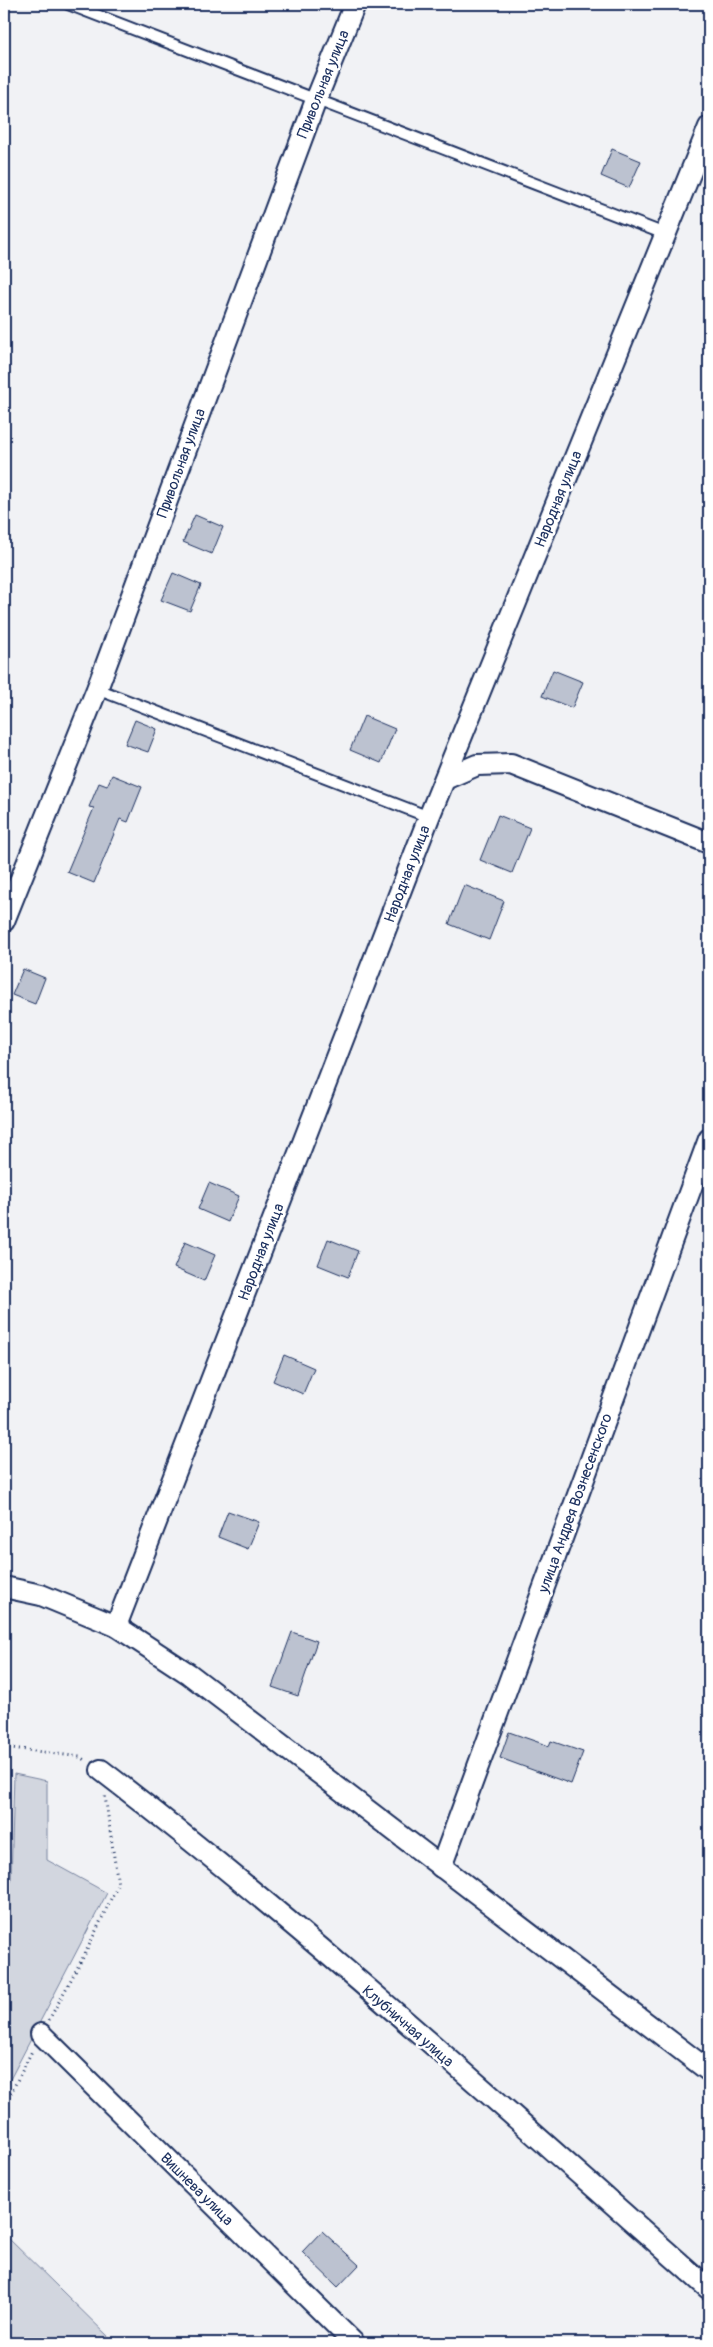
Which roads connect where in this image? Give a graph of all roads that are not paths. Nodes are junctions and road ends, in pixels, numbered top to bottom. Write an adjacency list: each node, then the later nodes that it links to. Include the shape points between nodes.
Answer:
1 (68, 4): 3 (lane)
2 (355, 4): 3 (street, Привольная улица)
3 (316, 100): 5 (lane); 6 (street, Привольная улица)
4 (709, 127): 5 (street, Народная улица)
5 (664, 234): 7 (street, Народная улица)
6 (97, 690): 8 (lane); 10 (street, Привольная улица)
7 (445, 779): 8 (street, Народная улица); 9 (street, via 477,766 511,764)
8 (429, 817): 13 (street, Народная улица)
9 (709, 843)
10 (4, 921)
11 (709, 1139): 15 (street, улица Андрея Вознесенского)
12 (4, 1588): 13 (street, via 42,1595)
13 (116, 1626): 15 (street, via 189,1674)
14 (101, 1770): 18 (street, Клубничная улица, via 182,1832 360,1983)
15 (441, 1867): 17 (street)
16 (41, 2034): 19 (street, Вишнева улица)
17 (709, 2071)
18 (709, 2289)
19 (354, 2343)

